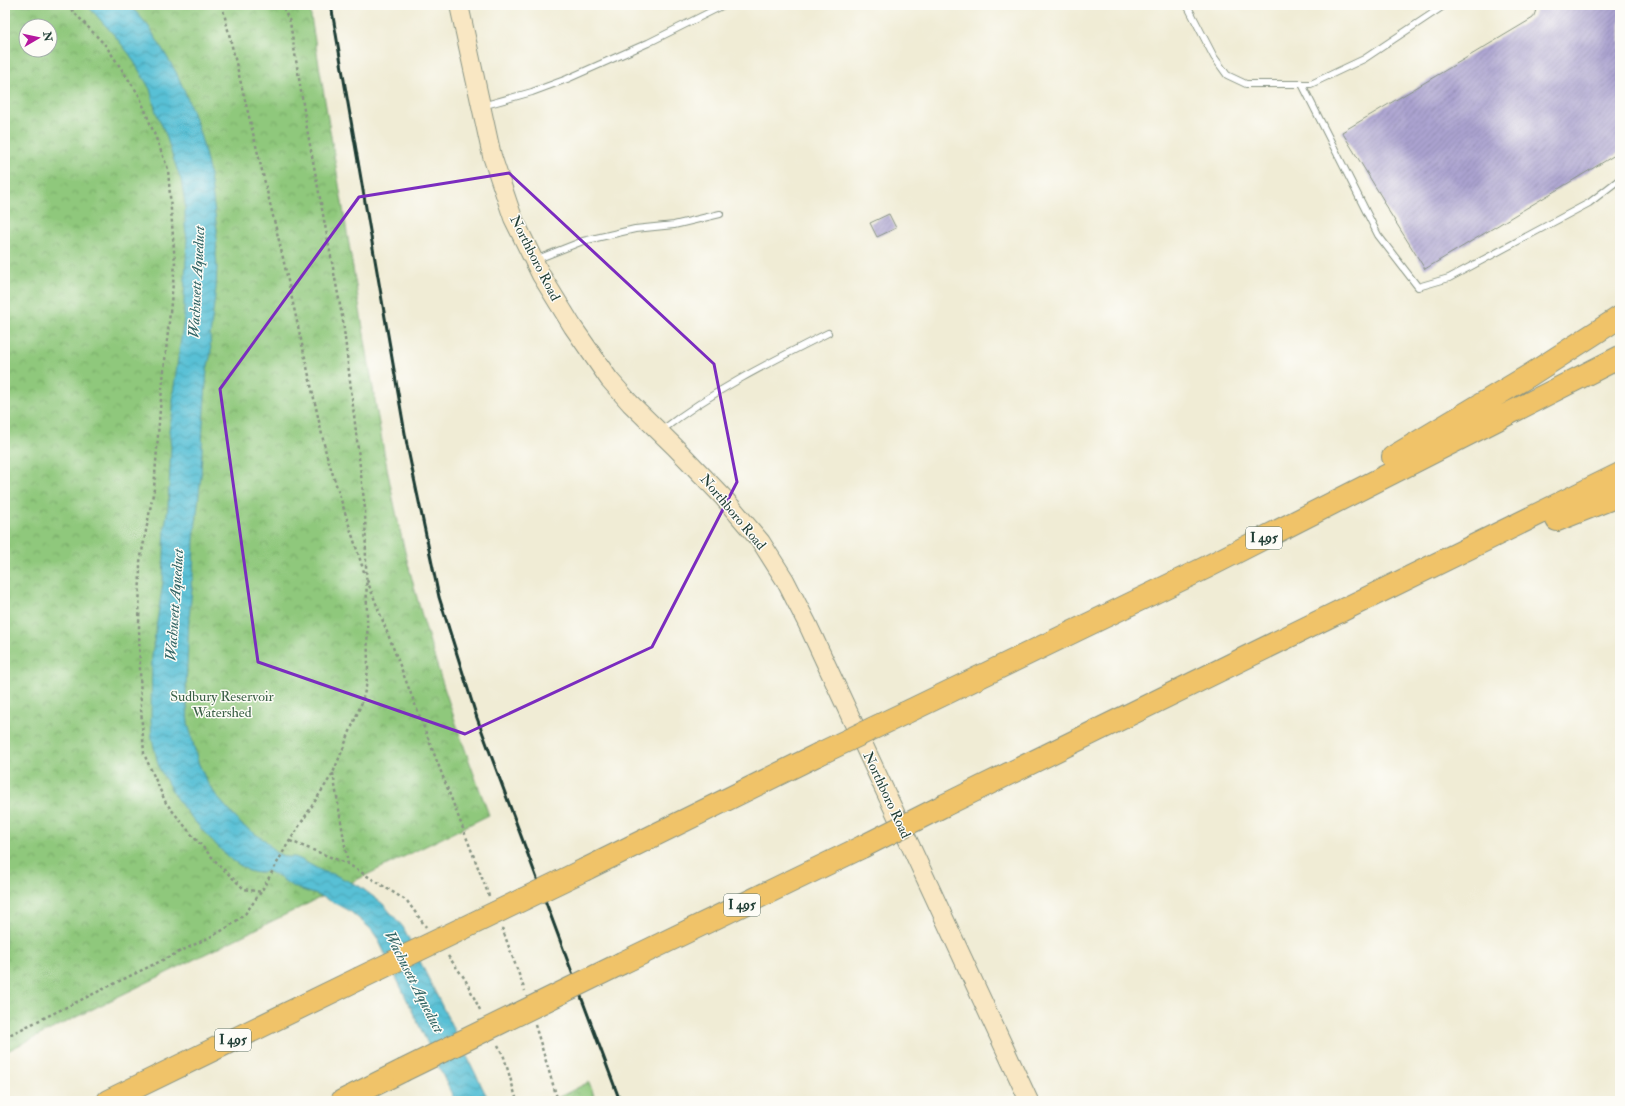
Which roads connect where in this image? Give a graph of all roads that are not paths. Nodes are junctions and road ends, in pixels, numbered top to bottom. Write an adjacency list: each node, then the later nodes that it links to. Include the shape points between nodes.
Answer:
1 (459, 5): 6 (main road, Northboro Road)
2 (724, 5): 6 (lane, via 567,79 532,92)
3 (1187, 5): 5 (lane, via 1214,57 1227,75 1246,84)
4 (1445, 5): 5 (lane, via 1364,59 1311,84)
5 (1302, 84): 7 (lane, via 1378,235 1418,287 1449,278 1582,207)
6 (480, 106): 9 (main road, Northboro Road, via 502,188)
7 (1620, 179)
8 (720, 214): 9 (lane, via 583,241)
9 (534, 261): 13 (main road, Northboro Road, via 556,301 590,353 630,403)
10 (1620, 317): 16 (highway, via 1500,394)
11 (828, 333): 13 (lane, via 776,358 728,386)
12 (1620, 357): 16 (highway, I 495)
13 (660, 432): 20 (main road, Northboro Road, via 749,526 785,580 818,644)
14 (1620, 474): 17 (highway, I 495)
15 (1620, 495): 17 (highway)
16 (1205, 568): 18 (highway, I 495, bridge)
17 (1384, 590): 19 (highway, I 495, bridge)
18 (108, 1101)
19 (342, 1101)
20 (1029, 1101)

